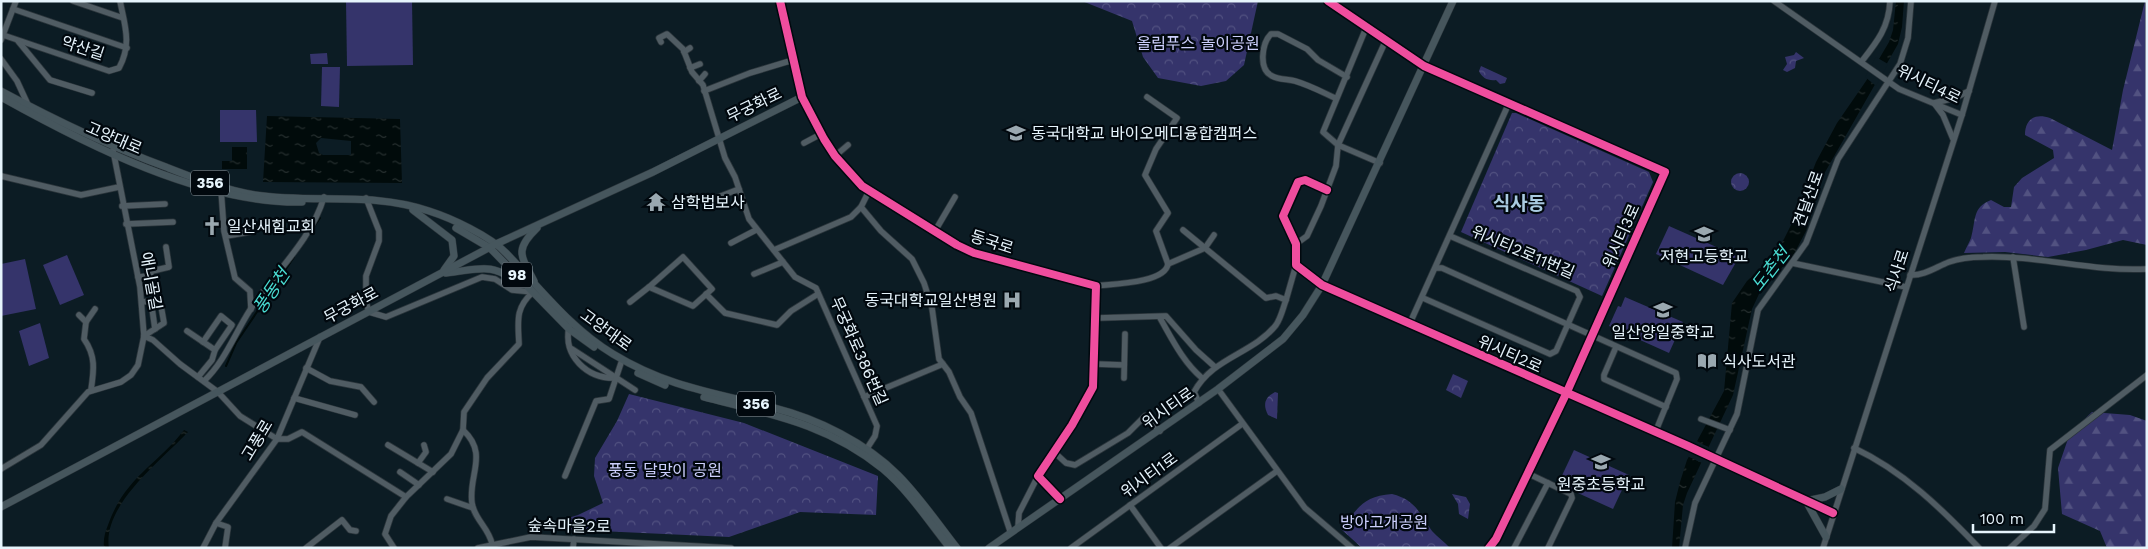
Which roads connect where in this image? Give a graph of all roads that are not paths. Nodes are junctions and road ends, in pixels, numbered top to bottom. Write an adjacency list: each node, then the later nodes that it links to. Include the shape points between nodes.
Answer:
1 (16, 1): 11 (street, 약산길)
2 (73, 1): 12 (street)
3 (120, 1): 12 (street, 약산길)
4 (780, 1): 22 (street, 동국로)
5 (1328, 1): 13 (street, 위시티3로)
6 (1453, 1): 25 (main road, 위시티로)
7 (1774, 1): 23 (street)
8 (1890, 1): 23 (street, via 1887,25)
9 (1911, 1): 29 (street, 견달산로, via 1905,49 1900,64)
10 (1995, 1): 33 (street, 식사로)
11 (13, 9): 14 (street, 약산길); 18 (street, 약산길)
12 (123, 18): 18 (street, 약산길, via 128,34)
13 (1366, 28): 15 (street, 위시티3로); 28 (street)
14 (2, 38): 16 (street, 약산길)
15 (1386, 40): 25 (street, 위시티3로); 48 (street)
16 (18, 41): 18 (street, 약산길, via 109,71 119,68); 34 (street, 약산길, via 50,80)
17 (661, 42): 20 (street, 무궁화로, via 659,38 667,34)
18 (127, 48)
19 (690, 48): 20 (street)
20 (684, 52): 26 (street, 무궁화로)
21 (1, 59): 41 (street, via 17,81)
22 (793, 60): 32 (street); 36 (street, 동국로)
23 (1864, 63): 29 (street, 위시티4로)
24 (700, 64): 26 (street)
25 (1424, 66): 39 (street, 위시티3로); 51 (main road, 위시티로)
26 (690, 68): 30 (street, 무궁화로)
27 (705, 74): 30 (street)
28 (1347, 77): 38 (street); 38 (street, via 1318,60 1308,49 1278,34 1267,38 1262,54 1271,76 1300,82)
29 (1886, 79): 40 (street, 위시티4로); 84 (street, 견달산로, via 1838,159 1806,243)
30 (699, 81): 32 (street, 무궁화로)
31 (1, 91): 41 (main road, 고양대로 / 356)
32 (704, 91): 44 (street, 무궁화로)
33 (1969, 91): 40 (street); 42 (street, 식사로)
34 (92, 93)
35 (1, 97): 41 (main road, 고양대로)
36 (802, 97): 43 (street, 동국로); 44 (main road, 무궁화로)
37 (1147, 97): 85 (street, via 1177,118 1156,149 1145,174 1168,214 1156,231)
38 (1336, 98): 48 (street, via 1323,132)
39 (1509, 103): 75 (street, 위시티2로11번길); 120 (street, 위시티3로, via 1665,172)
40 (1934, 104): 42 (street, 위시티4로); 45 (street)
41 (29, 109): 49 (main road, 고양대로 / 356)
42 (1962, 115): 45 (street, 식사로)
43 (821, 134): 46 (street); 50 (street, 동국로)
44 (719, 138): 54 (street, 무궁화로386번길); 67 (main road, 무궁화로)
45 (1953, 139): 91 (street, 식사로)
46 (804, 143)
47 (848, 145): 50 (street)
48 (1338, 145): 51 (street); 56 (street, via 1336,166)
49 (112, 150): 53 (street, 애니골길); 55 (main road, 고양대로 / 356)
50 (835, 156): 57 (street, 동국로, via 848,173)
51 (1380, 163): 93 (main road, 위시티로)
52 (1, 176): 53 (street, via 80,195)
53 (119, 187): 63 (street, 애니골길)
54 (739, 189): 61 (street); 69 (street, 무궁화로386번길, via 746,213)
55 (221, 190): 59 (main road, 고양대로 / 356); 74 (street)
56 (1327, 190): 77 (street, via 1307,236); 77 (street, via 1305,180 1298,182 1283,216)
57 (869, 191): 64 (street); 71 (street, 동국로)
58 (955, 197): 71 (street)
59 (323, 199): 60 (main road, 고양대로 / 356); 105 (street, via 318,216)
60 (366, 201): 65 (main road, 고양대로 / 98); 78 (main road, 고양대로 / 356, via 396,203 432,212); 107 (street, via 379,231 379,241 366,276)
61 (708, 201)
62 (165, 204): 63 (street)
63 (122, 206): 68 (street, 애니골길)
64 (861, 208): 81 (street, via 851,217); 127 (street, via 912,259 932,308 939,359)
65 (413, 210): 78 (main road, 고양대로 / 98); 89 (main road, via 452,240 454,256)
66 (173, 222): 68 (street)
67 (543, 223): 78 (main road, 무궁화로); 97 (main road, via 524,240 521,249)
68 (126, 224): 92 (street, 애니골길)
69 (756, 230): 76 (street); 81 (street, 무궁화로386번길)
70 (1183, 230): 80 (street)
71 (935, 231): 94 (street, 동국로, via 974,253)
72 (250, 232): 74 (street)
73 (1214, 235): 80 (street)
74 (226, 236): 105 (street, via 235,278 250,291)
75 (1450, 236): 87 (street, 위시티2로11번길); 114 (street, 위시티2로11번길, via 1578,291 1580,297)
76 (731, 243)
77 (1296, 244): 86 (street)
78 (493, 246): 89 (main road, 무궁화로); 97 (main road, 고양대로 / 98)
79 (166, 247): 92 (street, via 169,267)
80 (1204, 248): 85 (street, 동국로); 102 (street, via 1266,298 1276,296)
81 (774, 250): 83 (street, 무궁화로386번길)
82 (2013, 257): 88 (street, via 2124,270); 91 (street, via 1965,258 1919,276); 115 (street)
83 (783, 262): 90 (street); 99 (street, 무궁화로386번길, via 795,277 816,288)
84 (1792, 263): 96 (street); 153 (street, 견달산로, via 1758,310 1743,392)
85 (1168, 264): 94 (street, 동국로, via 1164,274 1148,280)
86 (1296, 265): 93 (street); 102 (street)
87 (1436, 268): 100 (street, 위시티2로11번길); 114 (street)
88 (2147, 269)
89 (441, 274): 97 (main road, via 490,268 505,272); 107 (main road, 무궁화로)
90 (754, 274)
91 (1910, 275): 96 (street, 식사로)
92 (138, 277): 103 (street, 애니골길)
93 (1322, 285): 112 (street, 위시티2로); 138 (main road, 위시티로, via 1282,339)
94 (1096, 286): 109 (street)
95 (649, 287): 98 (street, via 693,306); 98 (street, via 683,257 712,289); 104 (street)
96 (1906, 287): 158 (street, 식사로)
97 (535, 290): 107 (street, via 512,290 495,279 482,277 386,317); 113 (main road, 고양대로 / 98); 151 (street, via 523,301 519,312 519,344 486,378 464,412)
98 (706, 294): 99 (street, via 725,313 777,325 791,311)
99 (818, 294): 143 (street, 무궁화로386번길)
100 (1423, 298): 112 (street, 위시티2로11번길); 114 (street, 위시티2로11번길, via 1550,354 1556,351)
101 (160, 300): 116 (street, via 164,323)
102 (1286, 300): 130 (street, via 1278,323 1267,335)
103 (142, 302): 116 (street, via 150,301); 119 (street, 애니골길)
104 (630, 302)
105 (251, 308): 137 (street, via 219,366)
106 (95, 309): 111 (street)
107 (369, 312): 121 (main road, 무궁화로)
108 (79, 315): 111 (street)
109 (1097, 318): 110 (street); 128 (street)
110 (1160, 318): 130 (street, via 1166,316); 136 (street, via 1176,346)
111 (86, 322): 139 (street, via 84,339 91,348 95,366)
112 (1410, 323): 142 (street, 위시티2로)
113 (569, 325): 124 (street, via 567,337); 126 (main road, 고양대로 / 356)
114 (1567, 325): 120 (street)
115 (2024, 326)
116 (155, 329): 119 (street)
117 (187, 331): 122 (street)
118 (1125, 334): 129 (street)
119 (144, 336): 133 (street); 139 (street, 애니골길, via 141,354 131,375 118,384)
120 (1592, 336): 123 (street); 142 (street, 위시티3로)
121 (320, 337): 131 (street, 고풍로); 141 (main road, 무궁화로)
122 (203, 342): 125 (street); 125 (street, via 221,316 232,324)
123 (1616, 347): 147 (street, via 1676,373 1677,379); 147 (street, via 1604,378)
124 (572, 349): 134 (street); 134 (street, via 577,362 591,375)
125 (215, 350): 133 (street, via 212,360)
126 (621, 362): 134 (street); 159 (main road, 고양대로 / 356, via 680,386 803,417); 200 (main road, 고양대로, via 653,381 823,431 883,470)
127 (943, 364): 143 (street); 183 (street, via 971,413)
128 (1095, 364): 129 (street); 160 (street, via 1093,387)
129 (1124, 365): 135 (street)
130 (1215, 367): 136 (street)
131 (306, 368): 144 (street, 고풍로); 145 (street, via 330,381 361,387)
132 (2147, 375): 213 (street, via 2050,450 2044,509 2034,526)
133 (198, 377): 137 (street)
134 (616, 378): 140 (street); 168 (street, via 609,399 596,401)
135 (1124, 378)
136 (1202, 378): 146 (street, via 1194,392)
137 (204, 381): 141 (street)
138 (1218, 389): 146 (main road, 위시티로); 150 (street)
139 (91, 390): 163 (street, via 41,445)
140 (635, 390)
141 (218, 392): 155 (street, via 240,416); 178 (main road, 무궁화로)
142 (1566, 394): 154 (street, 위시티2로); 167 (street, 위시티3로)
143 (864, 397): 159 (street, 무궁화로386번길, via 877,426)
144 (294, 398): 148 (street); 155 (street, 고풍로)
145 (374, 402)
146 (1199, 403): 152 (main road, 위시티로)
147 (1666, 407): 154 (street)
148 (355, 415)
149 (1703, 419): 153 (street)
150 (1242, 424): 164 (street); 177 (street, 위시티1로)
151 (463, 430): 166 (street, via 451,454); 179 (street, via 470,436 476,456)
152 (1160, 430): 160 (street, via 1145,416 1128,433 1075,465 1066,463); 175 (main road, 위시티로)
153 (1730, 430): 161 (street, 견달산로)
154 (1655, 433): 161 (street, 위시티2로)
155 (277, 439): 173 (street, via 288,439 302,432); 181 (street, 고풍로)
156 (388, 445): 162 (street)
157 (424, 445): 162 (street, via 426,452)
158 (1854, 448): 172 (street, 식사로); 212 (street, via 1935,502)
159 (866, 450): 201 (main road, 고양대로 / 356, via 900,476)
160 (1054, 452): 169 (street)
161 (1715, 459): 176 (street); 210 (street, 견달산로, via 1695,503)
162 (418, 463): 166 (street)
163 (1, 470)
164 (1277, 471): 205 (street); 206 (street, via 1305,508)
165 (400, 472): 171 (street)
166 (433, 472): 171 (street)
167 (1528, 474): 170 (street); 207 (street, 위시티3로, via 1496,539)
168 (565, 476)
169 (1038, 476): 175 (street); 182 (street, via 1019,514)
170 (1548, 483): 208 (street); 209 (street, via 1571,494 1572,498)
171 (419, 485): 173 (street)
172 (1841, 489): 176 (main road); 180 (street, 식사로)
173 (406, 497): 195 (street, via 391,516 385,534)
174 (446, 499): 179 (street)
175 (1060, 499): 182 (main road, 위시티로)
176 (1806, 501): 180 (street); 185 (main road)
177 (1130, 505): 203 (street, 위시티1로); 204 (street)
178 (1, 507)
179 (474, 508): 188 (street)
180 (1833, 514): 185 (street, 식사로)
181 (216, 523): 192 (street, 고풍로); 193 (street, via 228,528)
182 (1018, 527): 183 (main road, 위시티로)
183 (1010, 531): 202 (main road, 위시티로)
184 (356, 532): 194 (street, via 342,520)
185 (1826, 537): 211 (street, 식사로)
186 (574, 539): 187 (street, 숲속마을2로); 188 (street, 숲속마을2로, via 531,538); 197 (street)
187 (612, 540): 189 (street, 숲속마을2로); 198 (street)
188 (492, 544): 196 (street, 숲속마을2로)
189 (647, 545): 190 (street, 숲속마을2로)
190 (680, 546): 191 (street, 숲속마을2로)
191 (711, 547): 199 (street, 숲속마을2로)
192 (203, 548)
193 (225, 548)
194 (306, 548)
195 (394, 548)
196 (478, 548)
197 (574, 548)
198 (611, 548)
199 (731, 548)
200 (950, 548)
201 (957, 548)
202 (989, 548)
203 (1071, 548)
204 (1161, 548)
205 (1170, 548)
206 (1352, 548)
207 (1488, 548)
208 (1514, 548)
209 (1548, 548)
210 (1685, 548)
211 (1823, 548)
212 (1979, 548)
213 (2010, 548)

